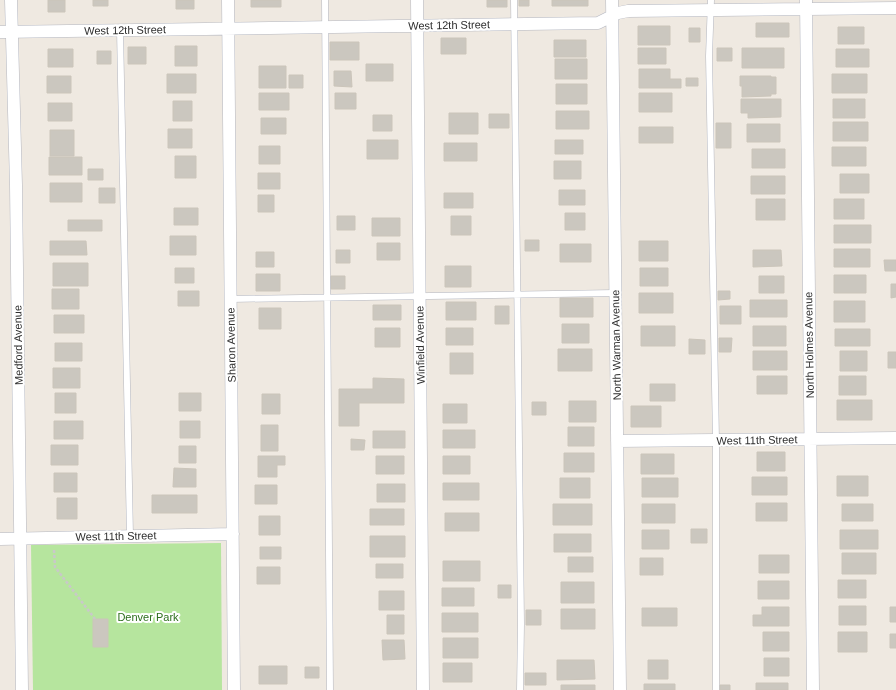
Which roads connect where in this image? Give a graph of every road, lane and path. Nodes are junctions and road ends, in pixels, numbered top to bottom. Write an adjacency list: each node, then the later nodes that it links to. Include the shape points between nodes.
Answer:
1 (11, 0): 16 (street, Medford Avenue)
2 (228, 0): 14 (street, Sharon Avenue)
3 (325, 0): 13 (lane)
4 (417, 0): 12 (street, Winfield Avenue)
5 (514, 0): 11 (lane)
6 (612, 0): 10 (street, North Warman Avenue)
7 (806, 4): 8 (street, West 12th Street); 9 (street, West 12th Street); 23 (street, North Holmes Avenue)
8 (711, 5): 10 (street, West 12th Street, via 624,12); 24 (lane, via 709,56)
9 (896, 8)
10 (612, 17): 11 (street, West 12th Street, via 598,23); 17 (street, North Warman Avenue)
11 (515, 24): 12 (street, West 12th Street); 18 (lane)
12 (417, 25): 13 (street, West 12th Street); 19 (street, Winfield Avenue)
13 (325, 26): 14 (street, West 12th Street); 20 (lane)
14 (228, 28): 15 (street, West 12th Street); 21 (street, Sharon Avenue)
15 (120, 30): 16 (street, West 12th Street); 27 (lane)
16 (6, 31): 30 (street, Medford Avenue, via 16,185)
17 (615, 293): 18 (lane); 25 (street, North Warman Avenue)
18 (518, 294): 19 (lane); 36 (lane)
19 (420, 296): 20 (lane); 35 (street, Winfield Avenue)
20 (327, 298): 21 (lane); 34 (lane)
21 (230, 299): 26 (street, Sharon Avenue)
22 (896, 438): 23 (street, West 11th Street)
23 (810, 439): 24 (street, West 11th Street); 39 (street, North Holmes Avenue)
24 (716, 440): 25 (street, West 11th Street); 38 (lane)
25 (617, 441): 37 (street, North Warman Avenue)
26 (233, 534): 27 (street, West 11th Street); 33 (street, Sharon Avenue)
27 (130, 536): 28 (street, West 11th Street)
28 (54, 537): 30 (street, West 11th Street); 31 (path, via 55,567)
29 (0, 538): 30 (street, West 11th Street)
30 (20, 538): 32 (street, Medford Avenue)
31 (95, 619)
32 (22, 690)
33 (234, 690)
34 (330, 690)
35 (424, 690)
36 (520, 690)
37 (620, 690)
38 (716, 690)
39 (813, 690)

